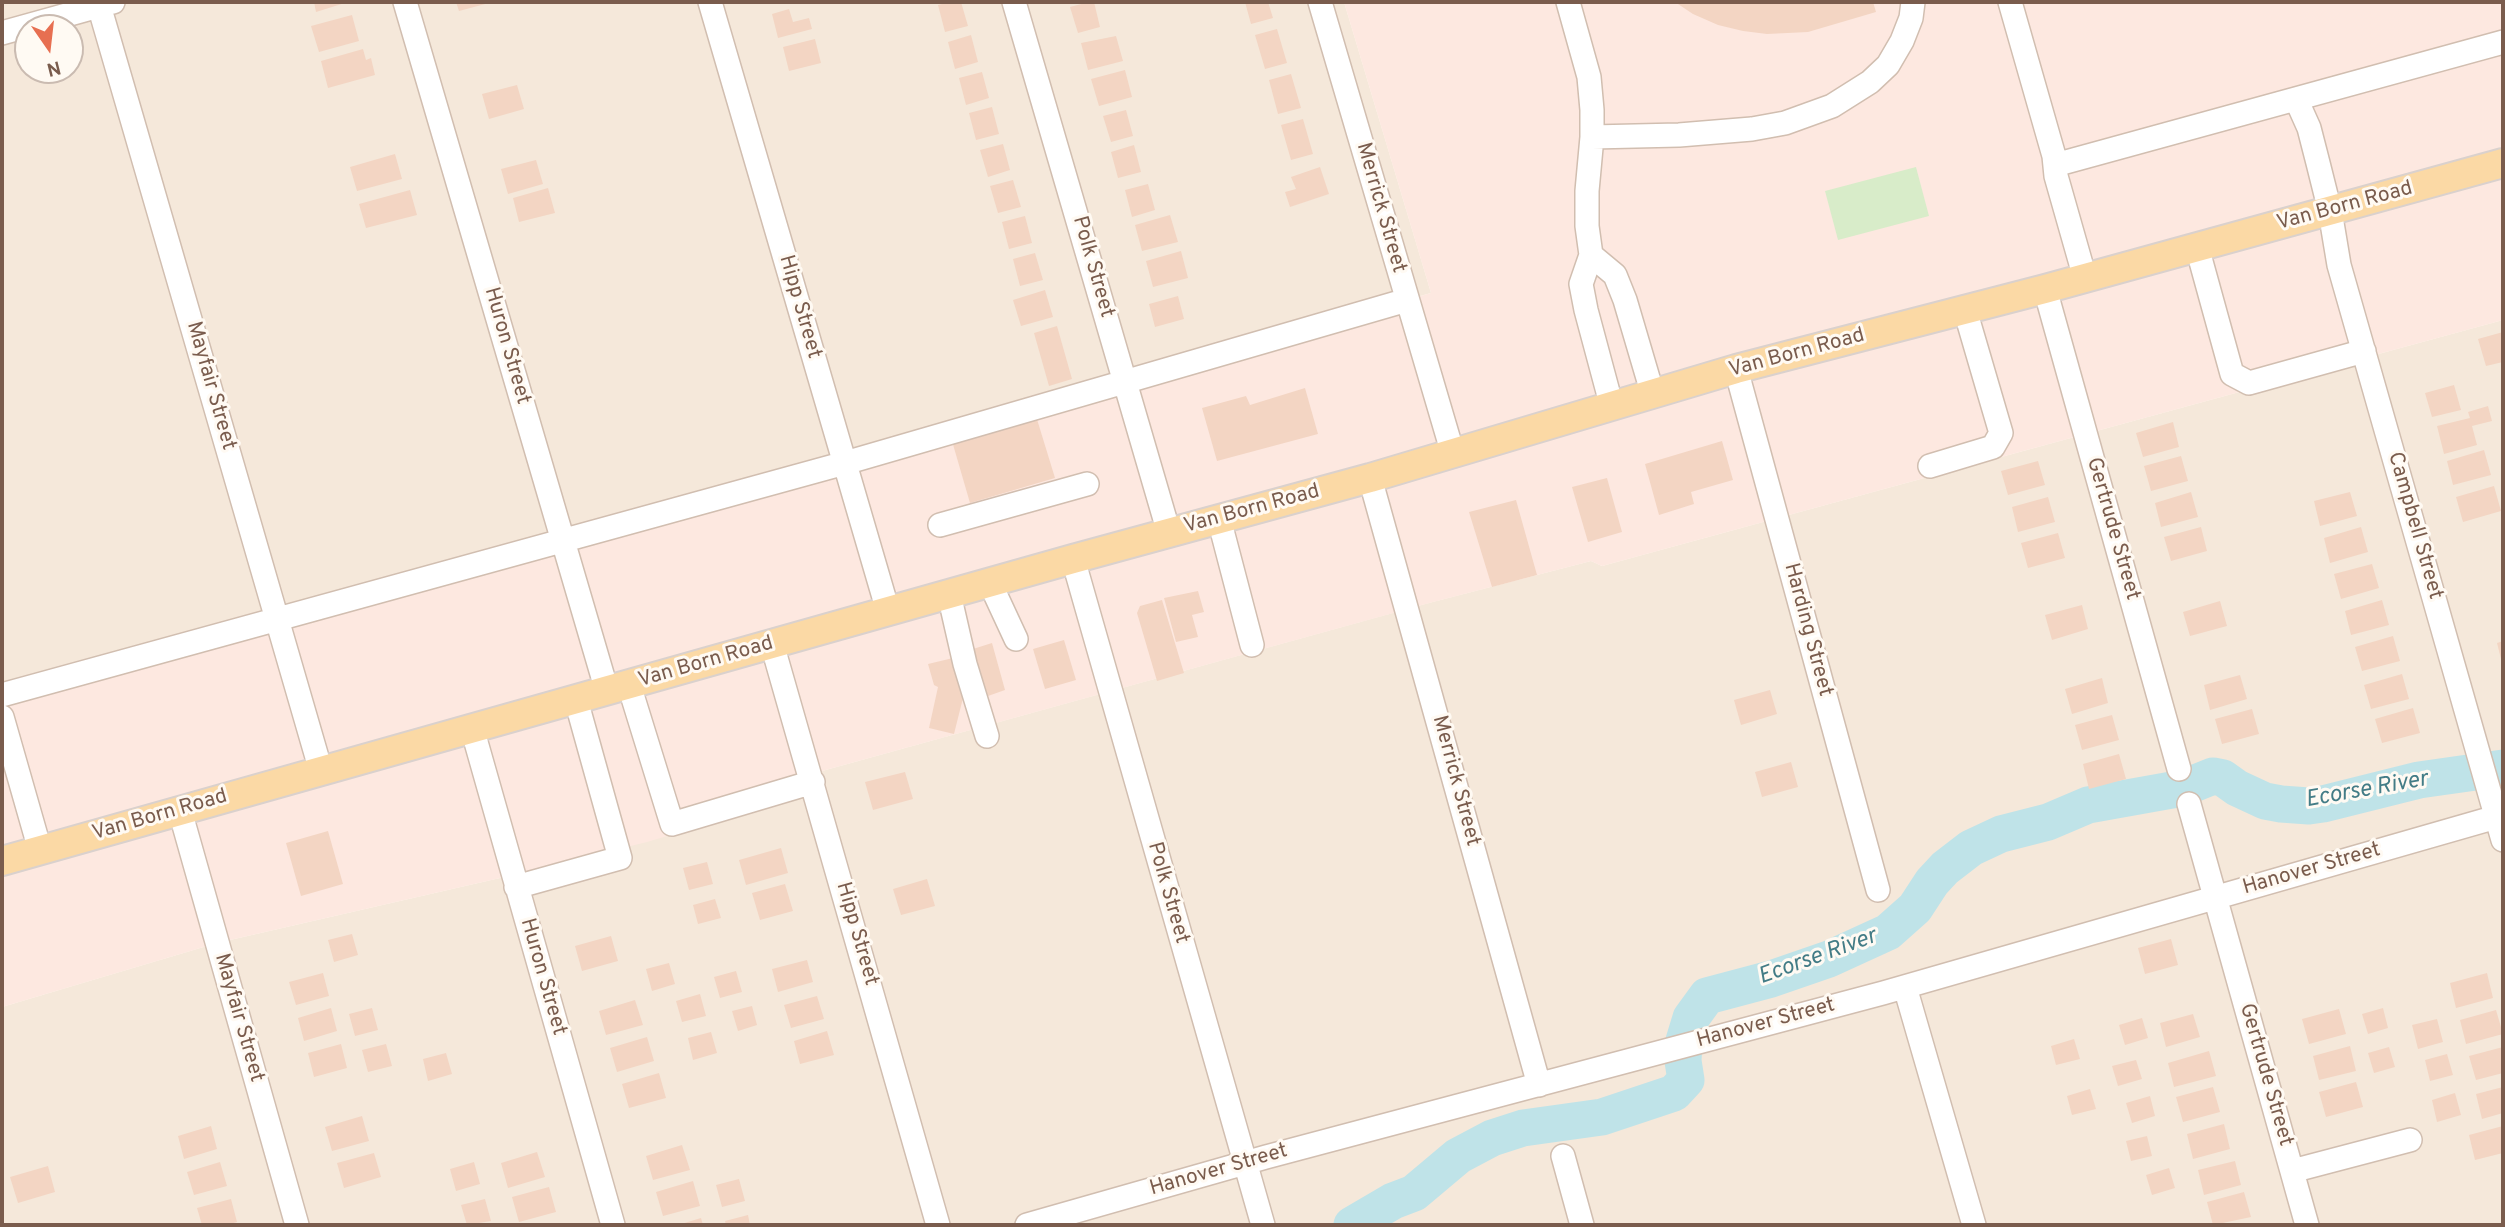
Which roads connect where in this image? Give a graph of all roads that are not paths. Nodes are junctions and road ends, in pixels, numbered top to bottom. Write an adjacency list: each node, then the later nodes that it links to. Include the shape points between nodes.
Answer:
1 (405, 2): 35 (street, Huron Street)
2 (710, 2): 28 (street, Hipp Street)
3 (1014, 2): 24 (street, Polk Street)
4 (1320, 2): 20 (street, Merrick Street)
5 (1568, 2): 12 (street, via 1589,77)
6 (1913, 2): 12 (street, via 1902,41 1888,65 1832,106 1752,129)
7 (2010, 2): 14 (street)
8 (104, 3): 9 (street); 40 (street, Mayfair Street)
9 (2, 33)
10 (2503, 42): 11 (street)
11 (2296, 99): 14 (street); 15 (street, Campbell Street, via 2309,128)
12 (1592, 136): 17 (street, via 1587,191)
13 (2503, 163): 15 (main road, Van Born Road)
14 (2055, 164): 18 (street)
15 (2330, 211): 16 (main road, Van Born Road); 22 (street, Campbell Street, via 2339,265)
16 (2197, 247): 18 (main road, Van Born Road); 22 (street, via 2232,374 2249,383)
17 (1591, 255): 25 (street, via 1615,275); 26 (street, via 1581,284)
18 (2085, 278): 19 (main road, Van Born Road)
19 (2045, 289): 21 (main road, Van Born Road); 50 (street, Gertrude Street)
20 (1408, 300): 24 (street); 27 (street, Merrick Street)
21 (1965, 310): 23 (main road, Van Born Road); 29 (street, via 2001,433 1993,447)
22 (2364, 351): 55 (street, Campbell Street)
23 (1736, 369): 25 (main road, Van Born Road); 60 (street, Harding Street)
24 (1125, 383): 28 (street); 34 (street, Polk Street)
25 (1653, 395): 26 (main road, Van Born Road)
26 (1612, 407): 27 (main road, Van Born Road)
27 (1453, 454): 30 (main road, Van Born Road)
28 (845, 463): 35 (street); 39 (street, Hipp Street)
29 (1930, 466)
30 (1370, 478): 32 (main road, Van Born Road); 63 (street, Merrick Street)
31 (1087, 484): 33 (street)
32 (1219, 519): 34 (main road, Van Born Road); 43 (street)
33 (940, 525)
34 (1170, 533): 36 (main road, Van Born Road)
35 (563, 542): 40 (street); 44 (street, Huron Street)
36 (1073, 559): 37 (main road, Van Born Road); 66 (street, Polk Street)
37 (990, 583): 38 (main road, Van Born Road); 41 (street)
38 (949, 594): 39 (main road, Van Born Road); 49 (street)
39 (888, 611): 42 (main road, Van Born Road)
40 (277, 619): 45 (street); 51 (street, Mayfair Street)
41 (1016, 639)
42 (772, 644): 44 (main road, Van Born Road); 52 (street, Hipp Street)
43 (1252, 645)
44 (618, 688): 46 (main road, Van Born Road); 52 (street, Huron Street, via 672,824)
45 (2, 695)
46 (576, 700): 48 (main road, Van Born Road); 59 (street, via 620,858)
47 (2, 717): 57 (street)
48 (471, 729): 51 (main road, Van Born Road); 59 (street, Huron Street)
49 (987, 736)
50 (2179, 769)
51 (321, 771): 54 (main road, Van Born Road)
52 (813, 782): 70 (street, Hipp Street)
53 (2189, 804): 61 (street, Gertrude Street)
54 (180, 811): 57 (main road, Van Born Road); 68 (street, Mayfair Street)
55 (2500, 816): 56 (street, Campbell Street); 61 (street, Hanover Street)
56 (2503, 840)
57 (40, 850): 58 (main road, Van Born Road)
58 (2, 861)
59 (516, 887): 69 (street, Huron Street)
60 (1878, 890)
61 (2215, 899): 62 (street, Hanover Street); 67 (street, Gertrude Street)
62 (1905, 987): 63 (street, Hanover Street); 74 (street)
63 (1539, 1085): 66 (street, Hanover Street)
64 (2410, 1140): 67 (street)
65 (1563, 1156): 73 (street)
66 (1245, 1163): 71 (street, Hanover Street); 72 (street, Polk Street)
67 (2292, 1171): 75 (street, Gertrude Street)
68 (297, 1225)
69 (613, 1225)
70 (938, 1225)
71 (1027, 1225)
72 (1263, 1225)
73 (1583, 1225)
74 (1974, 1225)
75 (2307, 1225)

